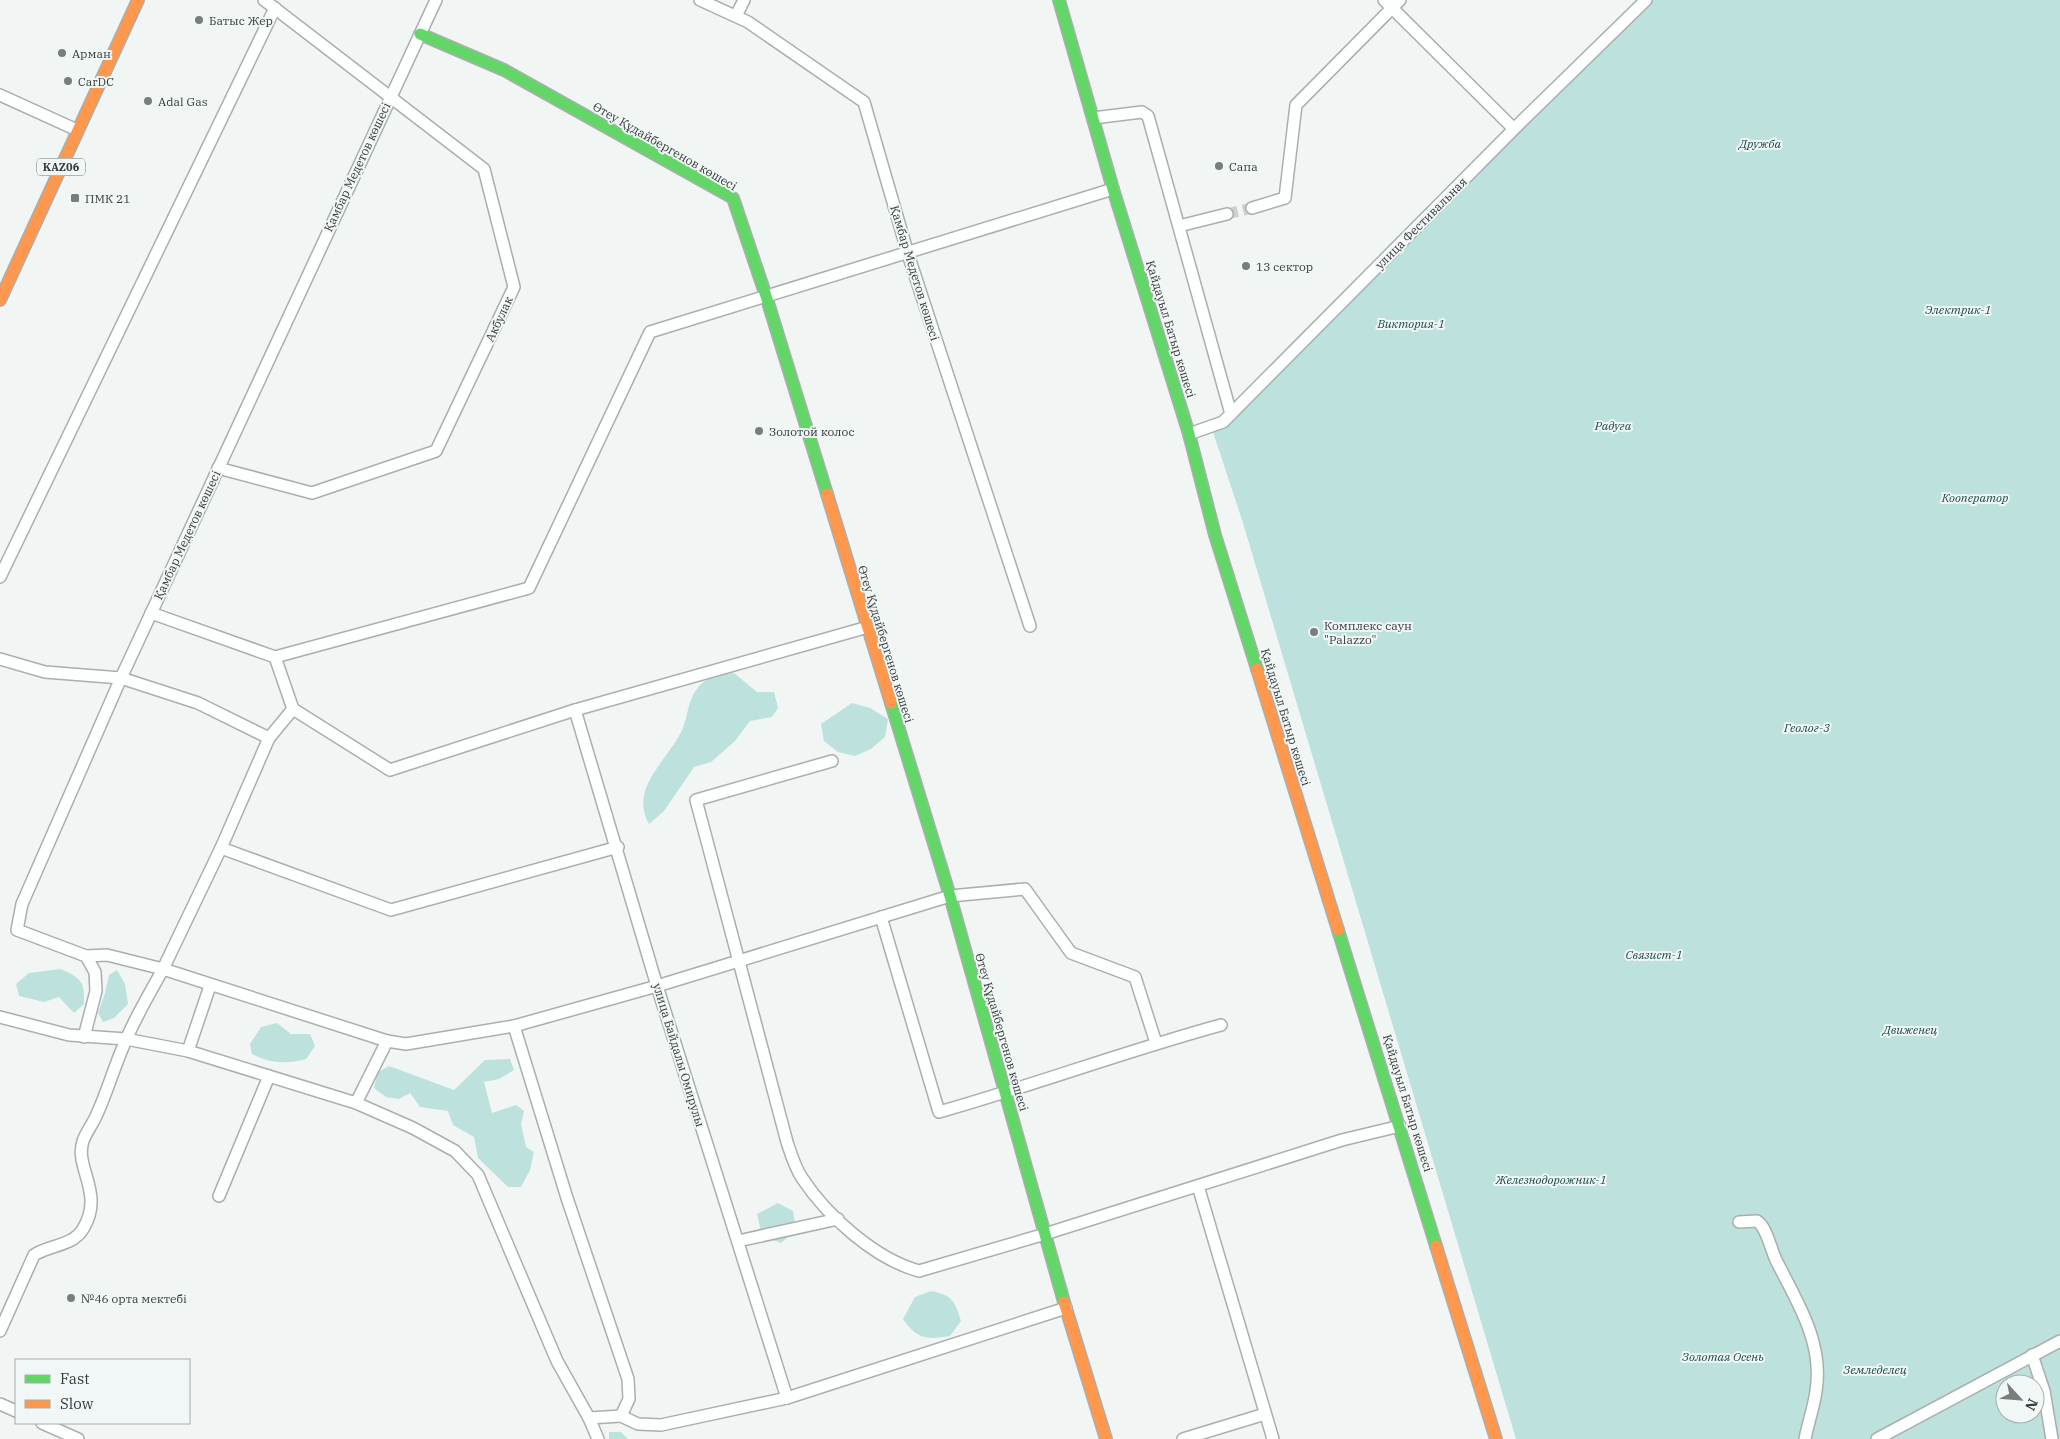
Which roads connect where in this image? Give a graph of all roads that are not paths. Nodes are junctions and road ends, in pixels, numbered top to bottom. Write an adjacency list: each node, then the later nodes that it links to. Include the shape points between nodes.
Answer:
1 (138, 0): 16 (main road, KАZ06)
2 (264, 0): 9 (street, Акбулак)
3 (436, 0): 11 (street, Қамбар Медетов көшесі)
4 (700, 0): 10 (street, Қамбар Медетов көшесі)
5 (744, 0): 10 (street)
6 (1059, 0): 14 (main road, Қайдауыл Батыр көшесі)
7 (1646, 0): 15 (street, улица Фестивальная)
8 (1392, 3): 15 (street); 18 (street, via 1296,105 1285,198)
9 (275, 8): 13 (street, Акбулак); 27 (street)
10 (736, 16): 21 (street, Қамбар Медетов көшесі, via 864,102)
11 (420, 34): 13 (street, Қамбар Медетов көшесі); 22 (main road, Өтеу Құдайбергенов көшесі, via 504,70 733,198)
12 (0, 95): 16 (street)
13 (390, 97): 26 (street, Қамбар Медетов көшесі); 26 (street, Акбулак, via 484,169 514,287 436,451 312,494)
14 (1093, 118): 17 (main road, Қайдауыл Батыр көшесі); 20 (street, via 1147,114)
15 (1514, 129): 24 (street, улица Фестивальная)
16 (78, 130): 23 (main road, KАZ06)
17 (1113, 189): 21 (street); 25 (main road, Қайдауыл Батыр көшесі)
18 (1252, 208)
19 (1227, 214): 20 (street)
20 (1179, 226): 24 (street)
21 (908, 254): 22 (street); 29 (street, Қамбар Медетов көшесі)
22 (766, 296): 30 (main road, Өтеу Құдайбергенов көшесі); 31 (street, via 650,332 529,588)
23 (0, 300)
24 (1231, 414): 25 (street, улица Фестивальная, via 1224,422)
25 (1189, 434): 58 (main road, Қайдауыл Батыр көшесі, via 1218,544)
26 (218, 468): 28 (street, Қамбар Медетов көшесі)
27 (0, 577)
28 (151, 613): 31 (street); 33 (street, Қамбар Медетов көшесі)
29 (1030, 626)
30 (868, 627): 35 (street); 40 (main road, Өтеу Құдайбергенов көшесі)
31 (275, 657): 34 (street)
32 (0, 659): 33 (street, via 46,672)
33 (121, 678): 36 (street, via 198,703); 42 (street, Қамбар Медетов көшесі, via 17,918 17,930)
34 (293, 709): 35 (street, via 390,770); 36 (street)
35 (575, 710): 38 (street, улица Байдалы Омирулы)
36 (269, 738): 39 (street)
37 (832, 761): 43 (street, via 696,800)
38 (618, 847): 39 (street, via 391,910); 46 (street, улица Байдалы Омирулы)
39 (220, 848): 44 (street)
40 (950, 896): 41 (street); 53 (street, via 1025,889 1071,953 1134,977); 56 (main road, Өтеу Құдайбергенов көшесі)
41 (881, 917): 43 (street); 56 (street, via 939,1112)
42 (86, 956): 44 (street, via 107,955); 50 (street, via 95,972 96,990)
43 (739, 959): 46 (street); 61 (street, via 787,1142 801,1176 822,1205)
44 (162, 969): 45 (street); 51 (street)
45 (210, 986): 52 (street); 54 (street)
46 (657, 986): 49 (street); 64 (street, улица Байдалы Омирулы)
47 (0, 1018): 50 (street)
48 (1221, 1024): 53 (street)
49 (514, 1026): 52 (street, via 406,1044); 73 (street, via 566,1198 628,1379 629,1399)
50 (84, 1037): 51 (street)
51 (126, 1039): 54 (street); 66 (street, via 97,1114 82,1143 91,1190 84,1227 72,1240 34,1255)
52 (387, 1040): 57 (street)
53 (1156, 1042): 56 (street)
54 (188, 1051): 55 (street)
55 (269, 1076): 57 (street); 60 (street)
56 (1005, 1093): 63 (main road, Өтеу Құдайбергенов көшесі)
57 (356, 1103): 74 (street, via 455,1151 478,1175 557,1361)
58 (1400, 1126): 59 (street, via 1342,1140); 81 (main road, Қайдауыл Батыр көшесі)
59 (1198, 1186): 63 (street); 72 (street)
60 (219, 1196)
61 (838, 1220): 63 (street, via 875,1249 903,1266 919,1271); 64 (street)
62 (1739, 1222): 82 (street, via 1760,1222 1808,1323 1818,1370)
63 (1045, 1234): 65 (main road, Өтеу Құдайбергенов көшесі)
64 (738, 1242): 69 (street, улица Байдалы Омирулы)
65 (1066, 1308): 69 (street); 78 (main road, Өтеу Құдайбергенов көшесі)
66 (0, 1330)
67 (2060, 1341): 68 (street)
68 (2032, 1355): 83 (street); 84 (street, via 2044,1391)
69 (787, 1398): 73 (street, via 661,1425 638,1424)
70 (0, 1404): 71 (street)
71 (15, 1411)
72 (1265, 1414): 79 (street); 80 (street)
73 (621, 1416): 74 (street)
74 (589, 1418): 77 (street)
75 (44, 1424): 76 (street)
76 (78, 1439)
77 (598, 1439)
78 (1106, 1439)
79 (1183, 1439)
80 (1273, 1439)
81 (1496, 1439)
82 (1805, 1439)
83 (1877, 1439)
84 (2052, 1439)

